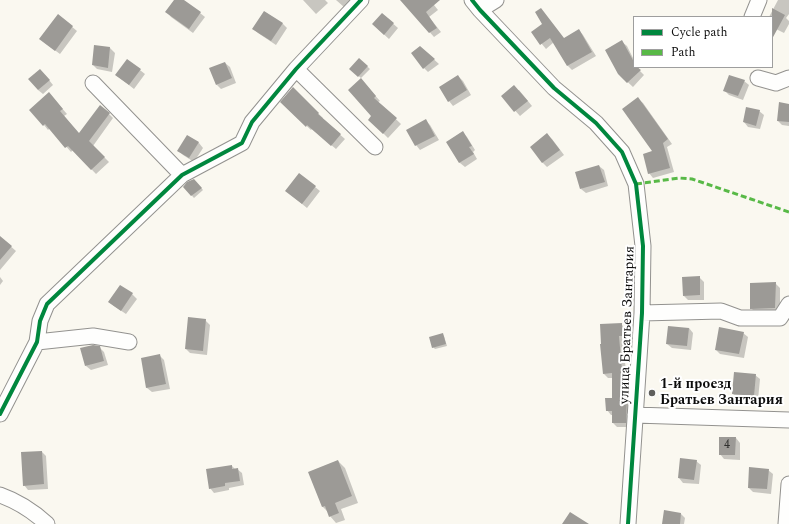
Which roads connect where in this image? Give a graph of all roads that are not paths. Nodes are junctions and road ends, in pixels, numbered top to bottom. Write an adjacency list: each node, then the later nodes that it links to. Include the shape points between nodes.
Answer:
1 (361, 0): 6 (street)
2 (496, 0): 4 (street)
3 (759, 0): 5 (street)
4 (476, 5): 13 (street, улица Братьев Зантария, via 554,88 596,123 622,152 636,184 643,246)
5 (752, 16)
6 (296, 69): 10 (street); 11 (street, via 252,122 242,142)
7 (758, 78): 8 (street, via 776,83)
8 (789, 78)
9 (93, 83): 11 (street)
10 (375, 147)
11 (182, 175): 14 (street, via 47,304 40,321)
12 (789, 304): 13 (street, via 780,318 740,318 721,311)
13 (642, 313): 17 (street, улица Братьев Зантария)
14 (37, 342): 15 (street, via 93,336); 16 (street)
15 (129, 342)
16 (0, 414)
17 (636, 415): 18 (street); 22 (street, улица Братьев Зантария)
18 (789, 420)
19 (789, 484): 23 (street)
20 (0, 495): 21 (street, via 37,515)
21 (47, 524)
22 (628, 524)
23 (786, 524)

